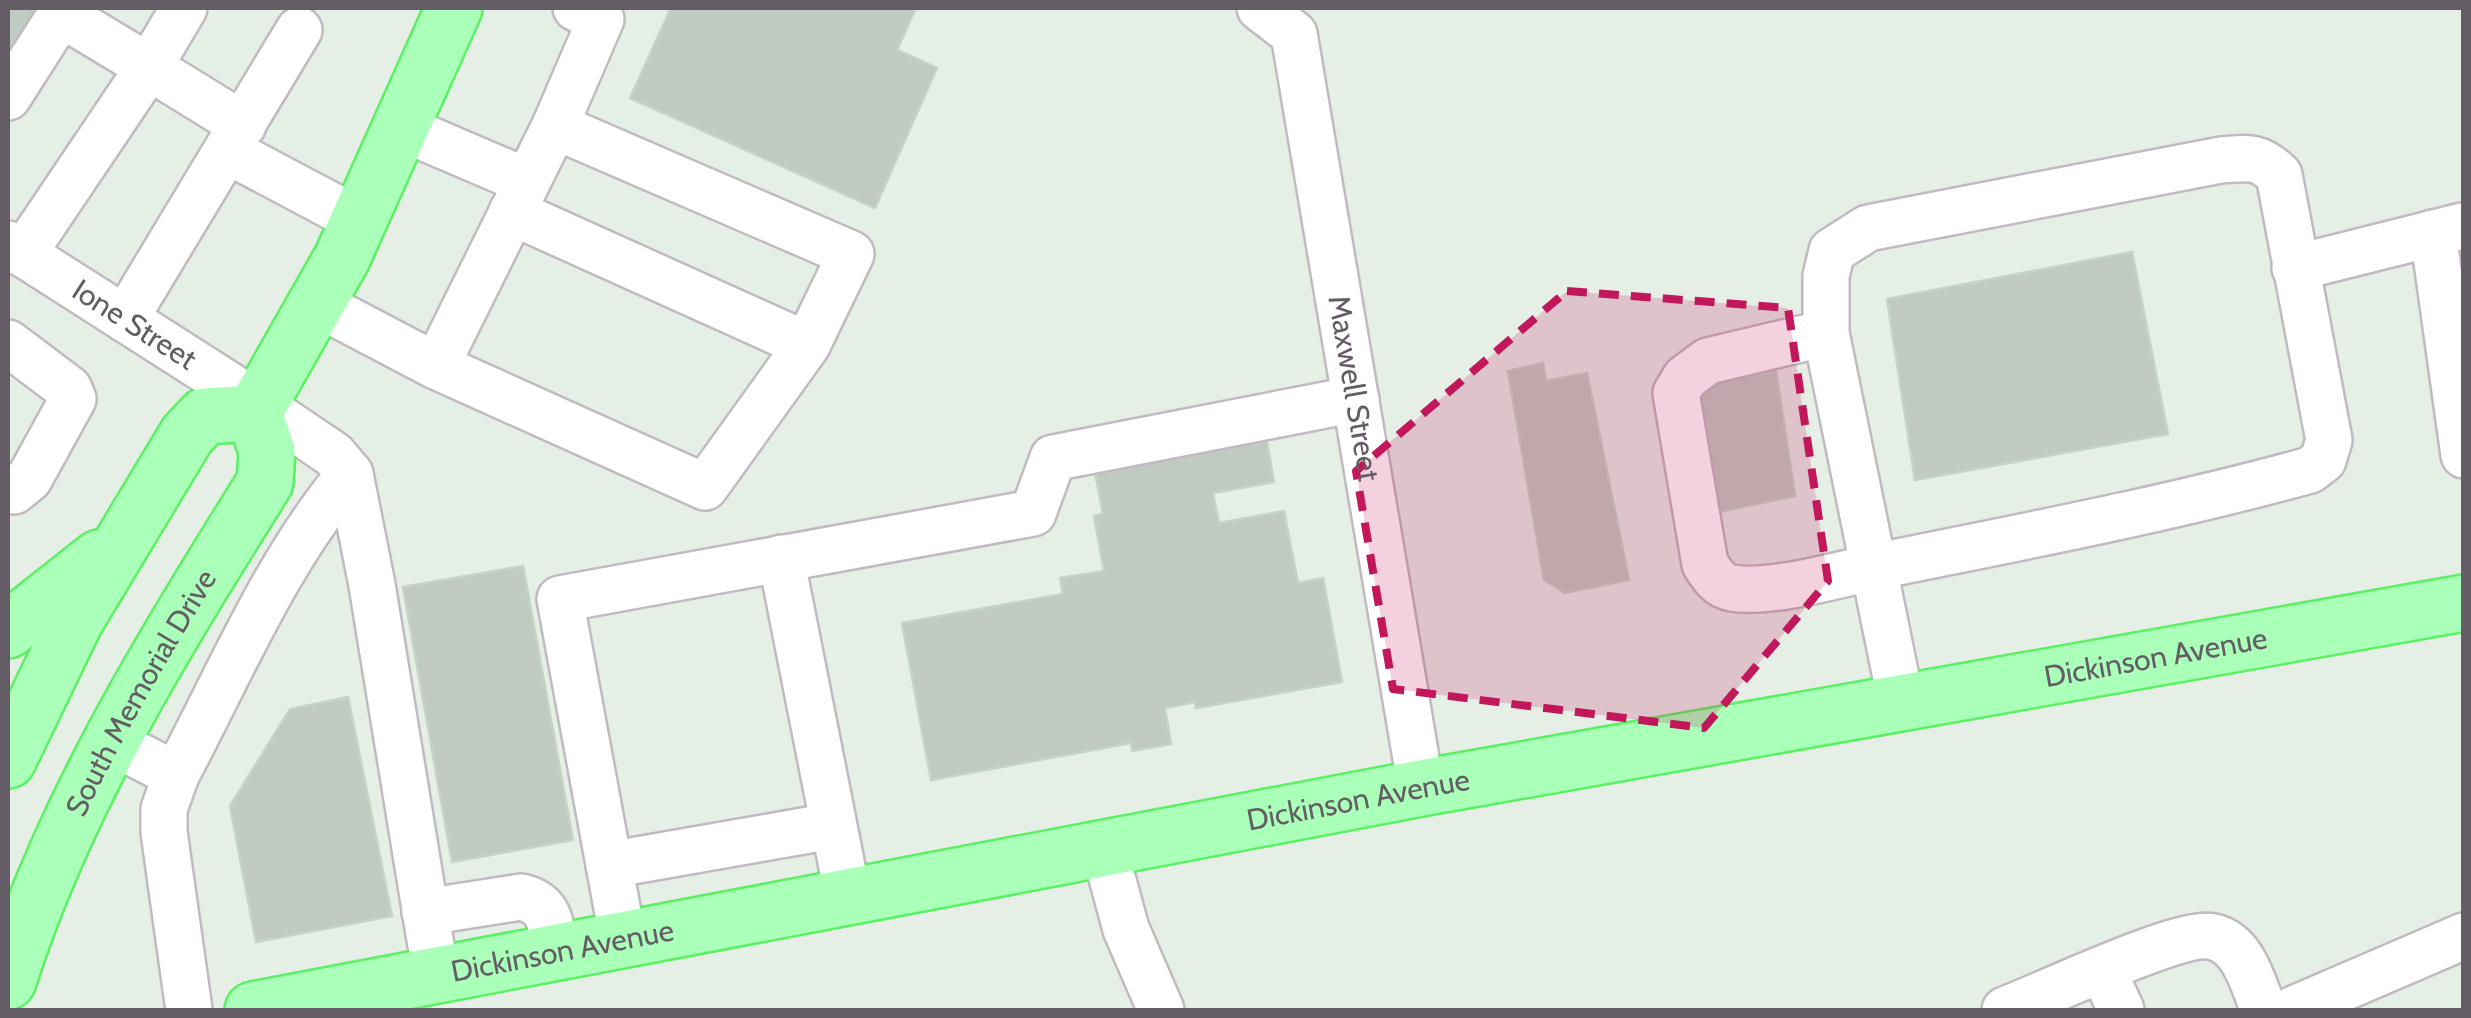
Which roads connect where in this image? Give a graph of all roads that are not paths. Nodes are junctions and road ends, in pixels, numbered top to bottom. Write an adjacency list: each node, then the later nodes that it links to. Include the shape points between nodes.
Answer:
1 (184, 8): 7 (street)
2 (454, 8): 10 (main road)
3 (576, 8): 9 (street, via 601,18)
4 (1260, 8): 23 (street, Maxwell Street, via 1294,34)
5 (65, 11): 7 (street); 8 (street)
6 (299, 30): 11 (street)
7 (148, 67): 11 (street); 15 (street)
8 (8, 97)
9 (555, 126): 12 (street); 21 (street, via 851,254)
10 (402, 128): 12 (street); 13 (main road)
11 (235, 138): 13 (street); 18 (street)
12 (519, 197): 21 (street); 22 (street)
13 (360, 221): 17 (main road)
14 (2448, 230): 16 (street); 25 (street)
15 (15, 249): 18 (street, Ione Street)
16 (2295, 268): 19 (street, via 2279,175 2252,158 2221,160 1868,228 1832,251); 30 (street, via 2329,440 2323,460 2310,470 2196,501)
17 (318, 304): 22 (street); 24 (main road)
18 (126, 319): 24 (street, Ione Street)
19 (1826, 333): 30 (street); 30 (street, via 1708,361 1676,392 1705,564 1730,588 1763,589)
20 (8, 343): 27 (street, via 69,388 73,399 28,479 14,491)
21 (807, 345): 22 (street, via 704,487)
22 (436, 366)
23 (1356, 399): 29 (street, via 1053,458 1034,513); 37 (street, Maxwell Street)
24 (257, 409): 26 (street, Ione Street, via 334,454); 28 (main road, via 205,416 186,435); 34 (main road, South Memorial Drive, via 267,450 265,482)
25 (2464, 455)
26 (350, 474): 36 (street, via 276,582); 42 (street)
27 (8, 487)
28 (125, 538): 32 (main road); 35 (main road, via 75,621)
29 (780, 558): 38 (street); 40 (street, via 560,598)
30 (1871, 567): 33 (street)
31 (2464, 603): 33 (main road, Dickinson Avenue)
32 (8, 630)
33 (1901, 702): 37 (main road, Dickinson Avenue)
34 (110, 741): 36 (street); 47 (main road, South Memorial Drive, via 44,883)
35 (8, 760)
36 (176, 775): 49 (street, via 164,832)
37 (1421, 788): 39 (main road, Dickinson Avenue)
38 (832, 826): 40 (street); 41 (street)
39 (1104, 848): 41 (main road, Dickinson Avenue); 51 (street, via 1126,929)
40 (609, 865): 44 (street)
41 (848, 897): 44 (main road, Dickinson Avenue)
42 (426, 912): 45 (street, via 535,900 549,918); 46 (street)
43 (2464, 936): 54 (street)
44 (623, 940): 45 (main road, Dickinson Avenue)
45 (556, 953): 46 (main road, Dickinson Avenue)
46 (436, 976): 50 (main road, Dickinson Avenue)
47 (8, 981)
48 (2112, 991): 52 (street); 53 (street, via 2178,940 2214,937 2241,954)
49 (190, 1010)
50 (253, 1010)
51 (1161, 1010)
52 (2004, 1010)
53 (2264, 1010)
54 (2292, 1010)

